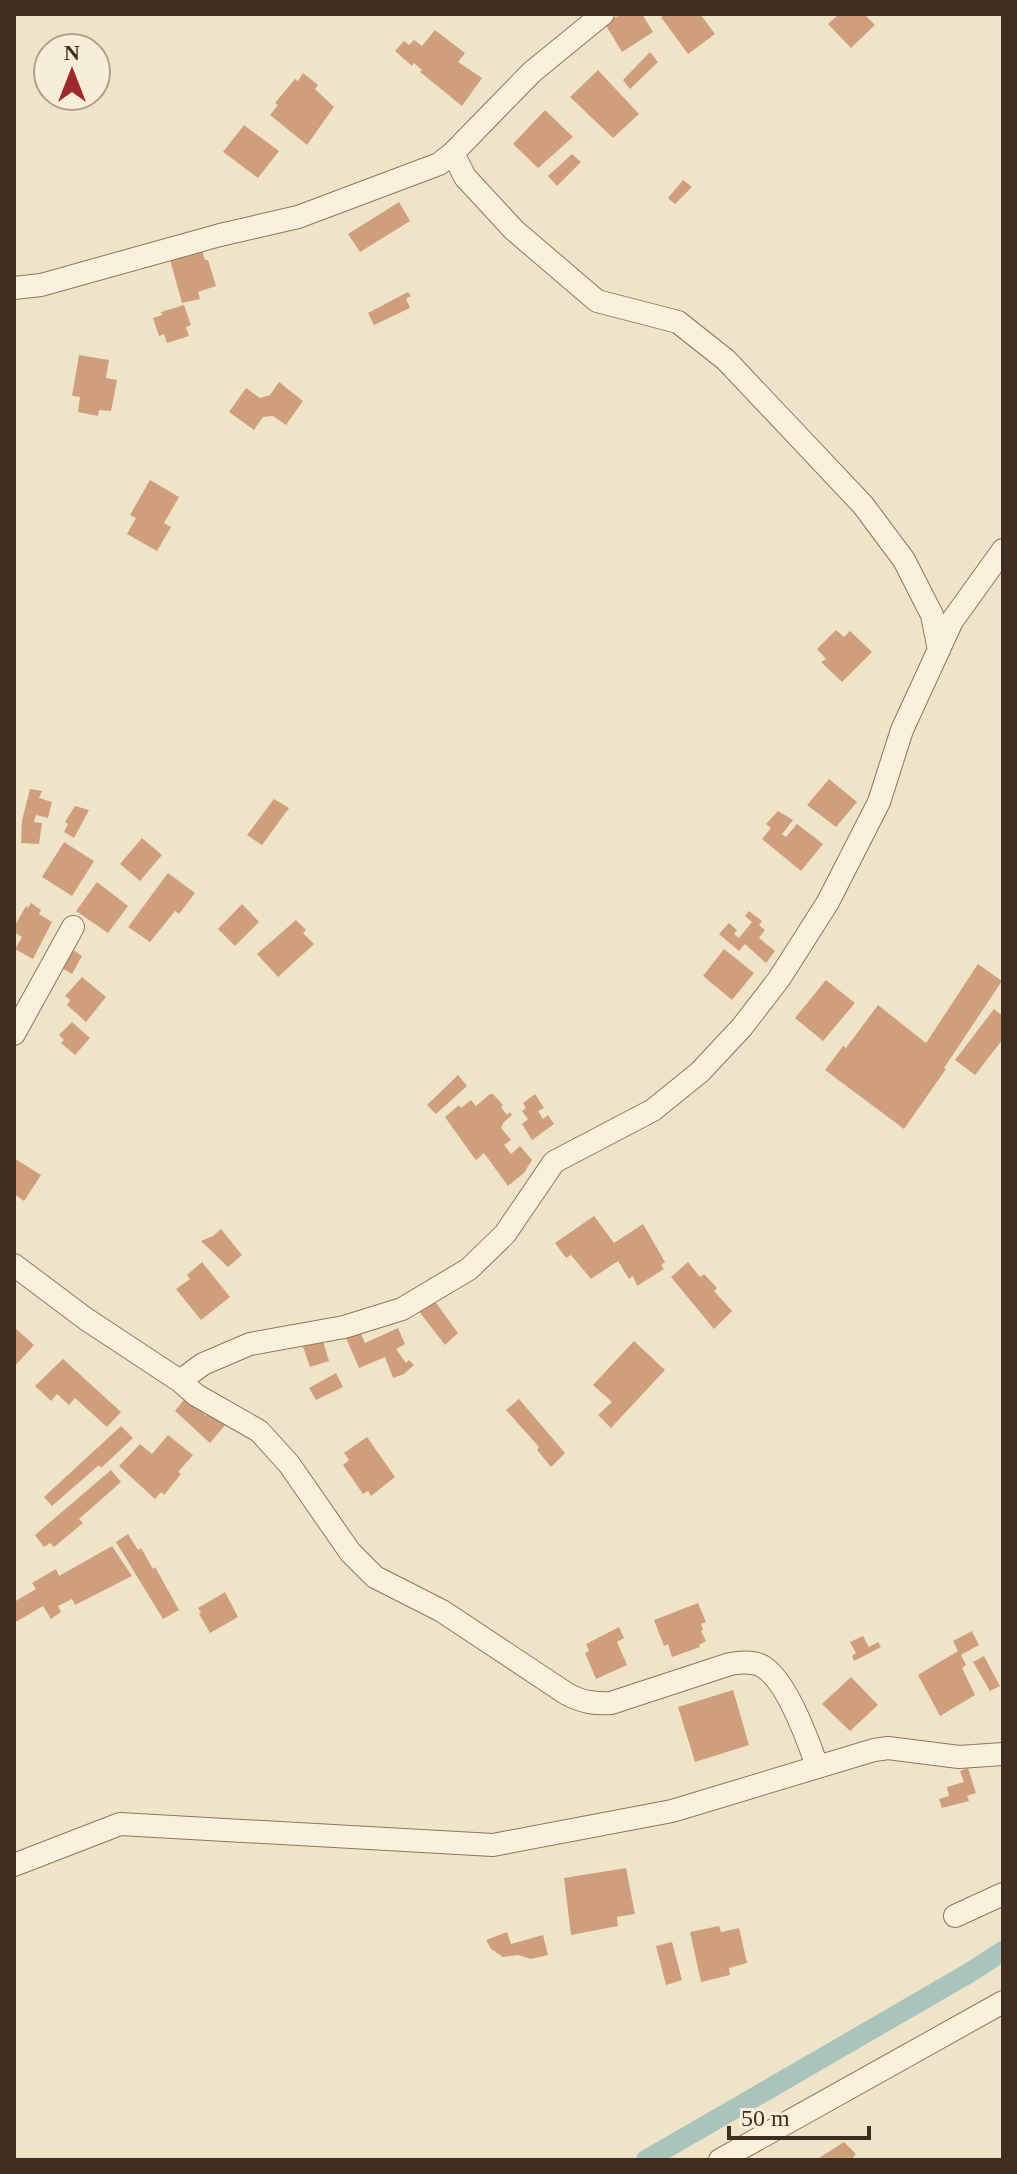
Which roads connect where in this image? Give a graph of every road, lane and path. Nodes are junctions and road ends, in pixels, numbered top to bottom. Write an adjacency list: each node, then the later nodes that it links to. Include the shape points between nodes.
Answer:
1 (603, 14): 2 (street, via 532,72)
2 (453, 153): 3 (street, via 420,172 298,217); 5 (street, via 465,177 514,230 597,301 678,322 726,360 863,505 904,560 932,615)
3 (14, 288)
4 (1003, 550): 5 (street, via 952,621)
5 (939, 650): 9 (street, via 902,730 879,802 828,902 779,979 700,1072 653,1110 554,1162 505,1234 469,1269 402,1309 344,1327 250,1344 203,1364)
6 (73, 927): 7 (street)
7 (14, 1034)
8 (14, 1265): 9 (street)
9 (180, 1381): 11 (street, via 243,1419 274,1445 362,1566 391,1587 442,1611 567,1694 611,1703 730,1664 754,1663 773,1675 786,1696)
10 (1003, 1754): 11 (street, via 959,1757 888,1748)
11 (817, 1766): 12 (street, via 672,1811 493,1845 120,1824)
12 (14, 1865)
13 (1003, 1894): 14 (street)
14 (955, 1916)
15 (1003, 2002): 16 (street)
16 (720, 2160)

